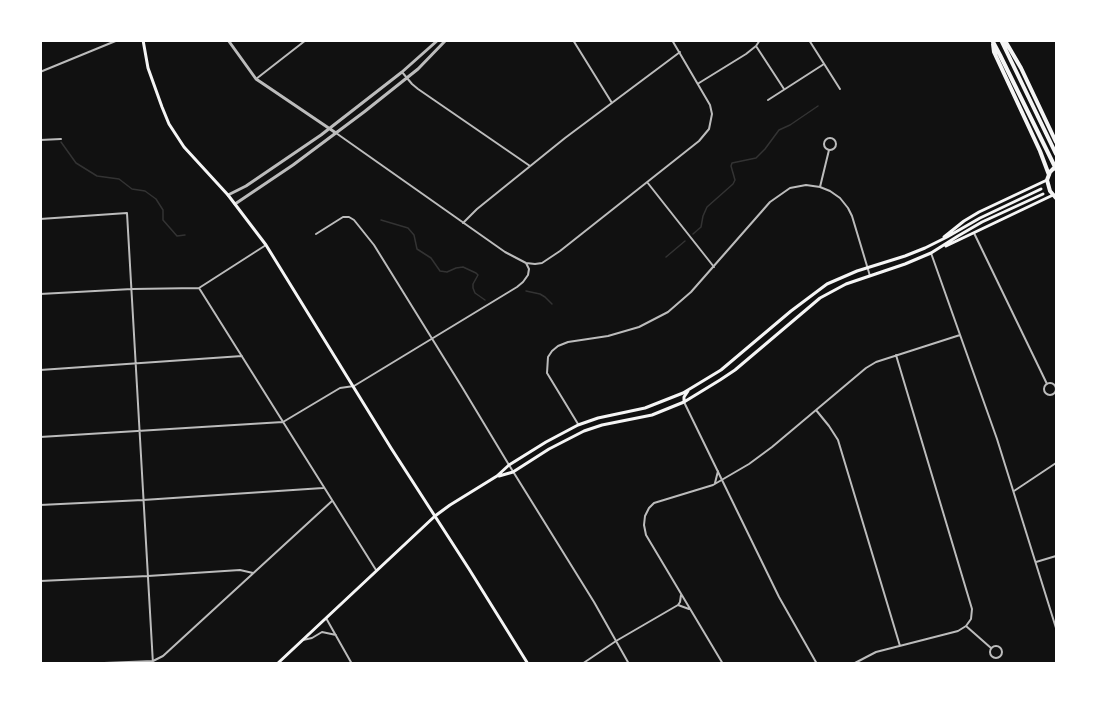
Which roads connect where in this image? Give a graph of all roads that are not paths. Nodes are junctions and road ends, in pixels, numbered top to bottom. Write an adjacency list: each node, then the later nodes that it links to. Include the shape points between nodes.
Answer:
1 (118, 40): 16 (street)
2 (143, 40): 45 (main road, via 148,68 169,124 184,147)
3 (228, 40): 19 (street)
4 (306, 40): 19 (street)
5 (438, 40): 17 (street)
6 (447, 40): 18 (street)
7 (573, 40): 24 (street)
8 (672, 40): 14 (street)
9 (760, 40): 13 (street)
10 (809, 40): 15 (street)
11 (1003, 40): 30 (main road)
12 (992, 42): 35 (main road); 39 (main road)
13 (756, 46): 20 (street); 21 (street)
14 (680, 52): 20 (street); 24 (street)
15 (824, 64): 21 (street); 22 (street)
16 (40, 72)
17 (402, 72): 18 (street); 25 (street)
18 (406, 78): 26 (street); 38 (street)
19 (256, 79): 27 (street)
20 (698, 84): 41 (street, via 710,105 709,129)
21 (785, 89): 23 (street)
22 (840, 89)
23 (768, 100)
24 (612, 103): 38 (street)
25 (359, 106): 26 (street); 27 (street)
26 (364, 112): 28 (street)
27 (330, 128): 28 (street); 29 (street)
28 (336, 133): 33 (street); 49 (street)
29 (321, 135): 33 (street, via 328,137); 42 (street)
30 (1052, 138): 34 (main road); 35 (main road, via 1049,145); 37 (main road)
31 (62, 139): 32 (street)
32 (40, 140)
33 (326, 140): 44 (street)
34 (1056, 142)
35 (1037, 146): 40 (main road)
36 (829, 150): 36 (street, via 836,144 829,138 824,145); 43 (street)
37 (1056, 154)
38 (530, 166): 49 (street)
39 (1056, 168): 40 (main road)
40 (1048, 178): 46 (main road); 52 (main road, via 979,212)
41 (647, 182): 56 (street, via 552,258 542,263); 57 (street)
42 (246, 186): 44 (street); 45 (street)
43 (820, 187): 57 (street, via 798,186 776,197); 58 (street, via 840,198 848,208)
44 (249, 194): 47 (street)
45 (228, 195): 47 (main road)
46 (1055, 196): 50 (main road)
47 (236, 204): 53 (main road)
48 (40, 219): 61 (street, via 127,213)
49 (463, 223): 56 (street)
50 (974, 233): 54 (main road); 71 (street)
51 (316, 234): 66 (street, via 343,217 354,220)
52 (940, 240): 54 (main road, via 1042,191); 58 (main road)
53 (266, 245): 60 (street); 72 (main road)
54 (939, 249): 55 (main road)
55 (931, 254): 59 (main road); 65 (street)
56 (526, 263): 66 (street, via 529,269 523,282)
57 (714, 267): 77 (street, via 691,292 659,317 622,332 567,342 552,351 547,373)
58 (867, 267): 59 (street); 63 (main road, via 826,284)
59 (870, 276): 64 (main road, via 820,298)
60 (199, 288): 61 (street); 68 (street)
61 (132, 289): 62 (street); 69 (street)
62 (40, 294)
63 (773, 326): 64 (main road); 73 (main road, via 721,370)
64 (778, 332): 74 (main road, via 720,380)
65 (960, 335): 67 (street); 88 (street)
66 (433, 339): 72 (street); 81 (street)
67 (896, 355): 75 (street, via 866,368); 103 (street, via 972,609)
68 (242, 356): 69 (street); 76 (street)
69 (136, 364): 70 (street); 78 (street)
70 (40, 370)
71 (1047, 384)
72 (354, 386): 76 (street, via 340,388); 92 (main road)
73 (689, 390): 74 (main road); 77 (main road, via 645,408)
74 (684, 402): 82 (street); 83 (main road, via 652,415 584,431)
75 (816, 410): 85 (street); 108 (street, via 838,440)
76 (283, 422): 78 (street); 87 (street)
77 (578, 424): 81 (main road)
78 (140, 431): 79 (street); 89 (street)
79 (40, 437)
80 (1056, 463): 88 (street)
81 (508, 465): 83 (street); 84 (main road)
82 (718, 471): 85 (street); 86 (street)
83 (513, 472): 84 (main road); 107 (street)
84 (497, 476): 92 (main road)
85 (723, 480): 86 (street); 118 (street, via 779,597)
86 (713, 485): 99 (street, via 654,503 645,516 646,535)
87 (323, 488): 89 (street); 90 (street)
88 (1014, 491): 94 (street)
89 (143, 500): 91 (street); 97 (street)
90 (332, 501): 95 (street); 96 (street)
91 (40, 505)
92 (435, 516): 95 (main road); 114 (main road)
93 (1056, 556): 94 (street)
94 (1036, 562): 104 (street)
95 (376, 571): 102 (main road)
96 (252, 573): 97 (street, via 240,570); 110 (street, via 170,651)
97 (148, 576): 98 (street); 110 (street)
98 (40, 581)
99 (681, 594): 100 (street); 101 (street)
100 (678, 605): 101 (street); 107 (street)
101 (690, 609): 117 (street)
102 (326, 618): 105 (street); 106 (main road)
103 (966, 626): 108 (street, via 951,634); 109 (street)
104 (1056, 628)
105 (336, 635): 106 (street, via 322,632); 113 (street)
106 (303, 640): 112 (main road)
107 (616, 641): 115 (street); 116 (street)
108 (900, 646): 119 (street)
109 (992, 648)
110 (153, 662): 111 (street)
111 (80, 663)
112 (277, 663)
113 (352, 663)
114 (528, 663)
115 (582, 663)
116 (630, 663)
117 (723, 663)
118 (817, 663)
119 (853, 663)

